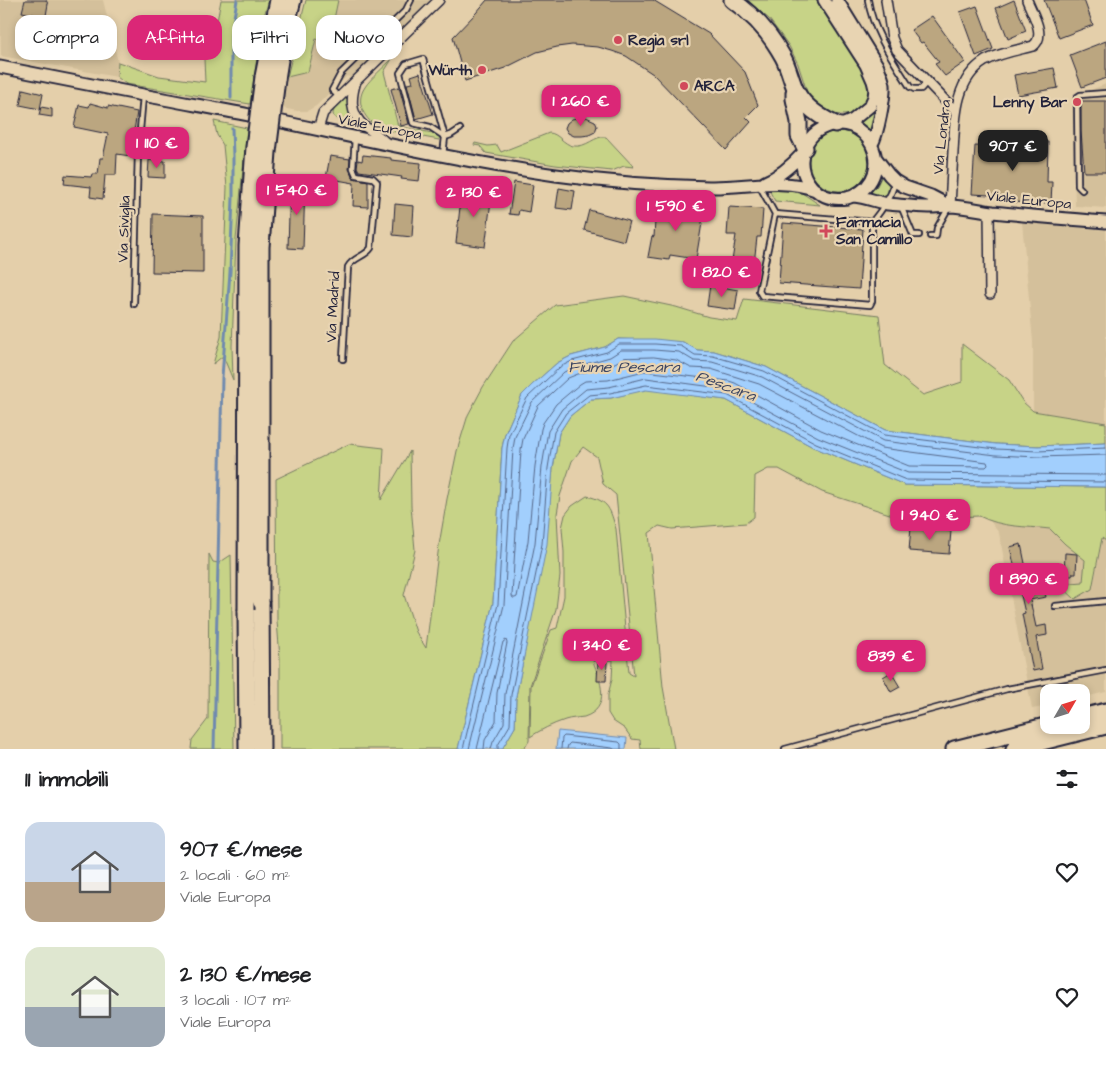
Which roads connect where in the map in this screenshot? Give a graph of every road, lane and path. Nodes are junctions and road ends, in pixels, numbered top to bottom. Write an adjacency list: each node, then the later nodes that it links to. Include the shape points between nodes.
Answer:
1 (278, 0): 12 (highway)
2 (293, 0): 12 (highway)
3 (411, 0): 18 (lane, via 406,10 341,73 332,90)
4 (439, 0): 13 (street)
5 (732, 0): 15 (highway, via 750,13 769,35 784,59)
6 (824, 0): 20 (main road, via 866,65 875,89 870,106 853,120)
7 (837, 0): 26 (main road, via 882,77 883,98)
8 (868, 0): 14 (lane, via 885,48 910,87 921,89)
9 (886, 0): 14 (street, via 894,45)
10 (1028, 0): 19 (street, Via Londra, via 1039,29 1038,41 1033,46 985,61 975,69 963,88)
11 (0, 67): 17 (main road, Viale Europa)
12 (270, 78): 54 (highway, bridge, via 254,147 246,246)
13 (356, 81): 18 (street); 25 (street, via 352,102 356,116)
14 (928, 82): 19 (street)
15 (795, 88): 20 (highway, via 818,116); 27 (highway, via 799,136)
16 (1106, 93): 33 (lane, via 1077,97 1078,186)
17 (143, 95): 22 (main road, Viale Europa); 45 (lane, Via Siviglia, via 138,153)
18 (339, 97): 22 (street, via 323,113)
19 (956, 112): 37 (street, Via Londra)
20 (840, 124): 26 (main road, via 857,129); 27 (main road, via 816,132)
21 (460, 129): 24 (lane)
22 (318, 130): 23 (main road, Viale Europa)
23 (356, 137): 25 (main road, Viale Europa); 46 (lane, Via Madrid, via 352,168 356,175 373,178 377,182 372,248 351,261 348,267)
24 (445, 137): 24 (lane, via 423,59 406,64 400,73 413,122 430,127); 28 (lane)
25 (386, 143): 28 (main road, Viale Europa)
26 (872, 144): 29 (main road)
27 (804, 151): 31 (main road, Viale Europa, via 781,174); 32 (main road, via 803,171)
28 (443, 155): 31 (main road, Viale Europa, via 593,179 711,187)
29 (876, 158): 30 (main road, Viale Europa); 34 (main road, via 872,178)
30 (895, 181): 35 (lane); 37 (main road, Viale Europa)
31 (758, 184): 32 (main road, Viale Europa, via 785,184); 39 (lane)
32 (816, 190): 34 (main road, via 834,198)
33 (1082, 190)
34 (854, 196): 35 (main road, Viale Europa)
35 (886, 204): 36 (main road, Viale Europa); 40 (lane)
36 (901, 205): 37 (main road, Viale Europa); 42 (lane, via 913,235)
37 (950, 206): 38 (main road, Viale Europa); 43 (lane, via 936,236)
38 (989, 211): 41 (main road, Viale Europa); 44 (street)
39 (775, 214): 40 (lane); 40 (lane, via 759,290 762,296 870,305)
40 (872, 222)
41 (1106, 222)
42 (919, 235)
43 (930, 236)
44 (990, 294)
45 (134, 304)
46 (343, 359)
47 (1106, 601): 48 (lane)
48 (1055, 606)
49 (1106, 670): 58 (lane, via 1008,689)
50 (1106, 711): 51 (highway)
51 (1090, 715)
52 (1106, 726): 60 (highway)
53 (1040, 727): 59 (highway)
54 (252, 738): 55 (highway); 56 (highway); 57 (highway)
55 (238, 749)
56 (262, 749)
57 (270, 749)
58 (785, 749)
59 (954, 749)
60 (1014, 749)

